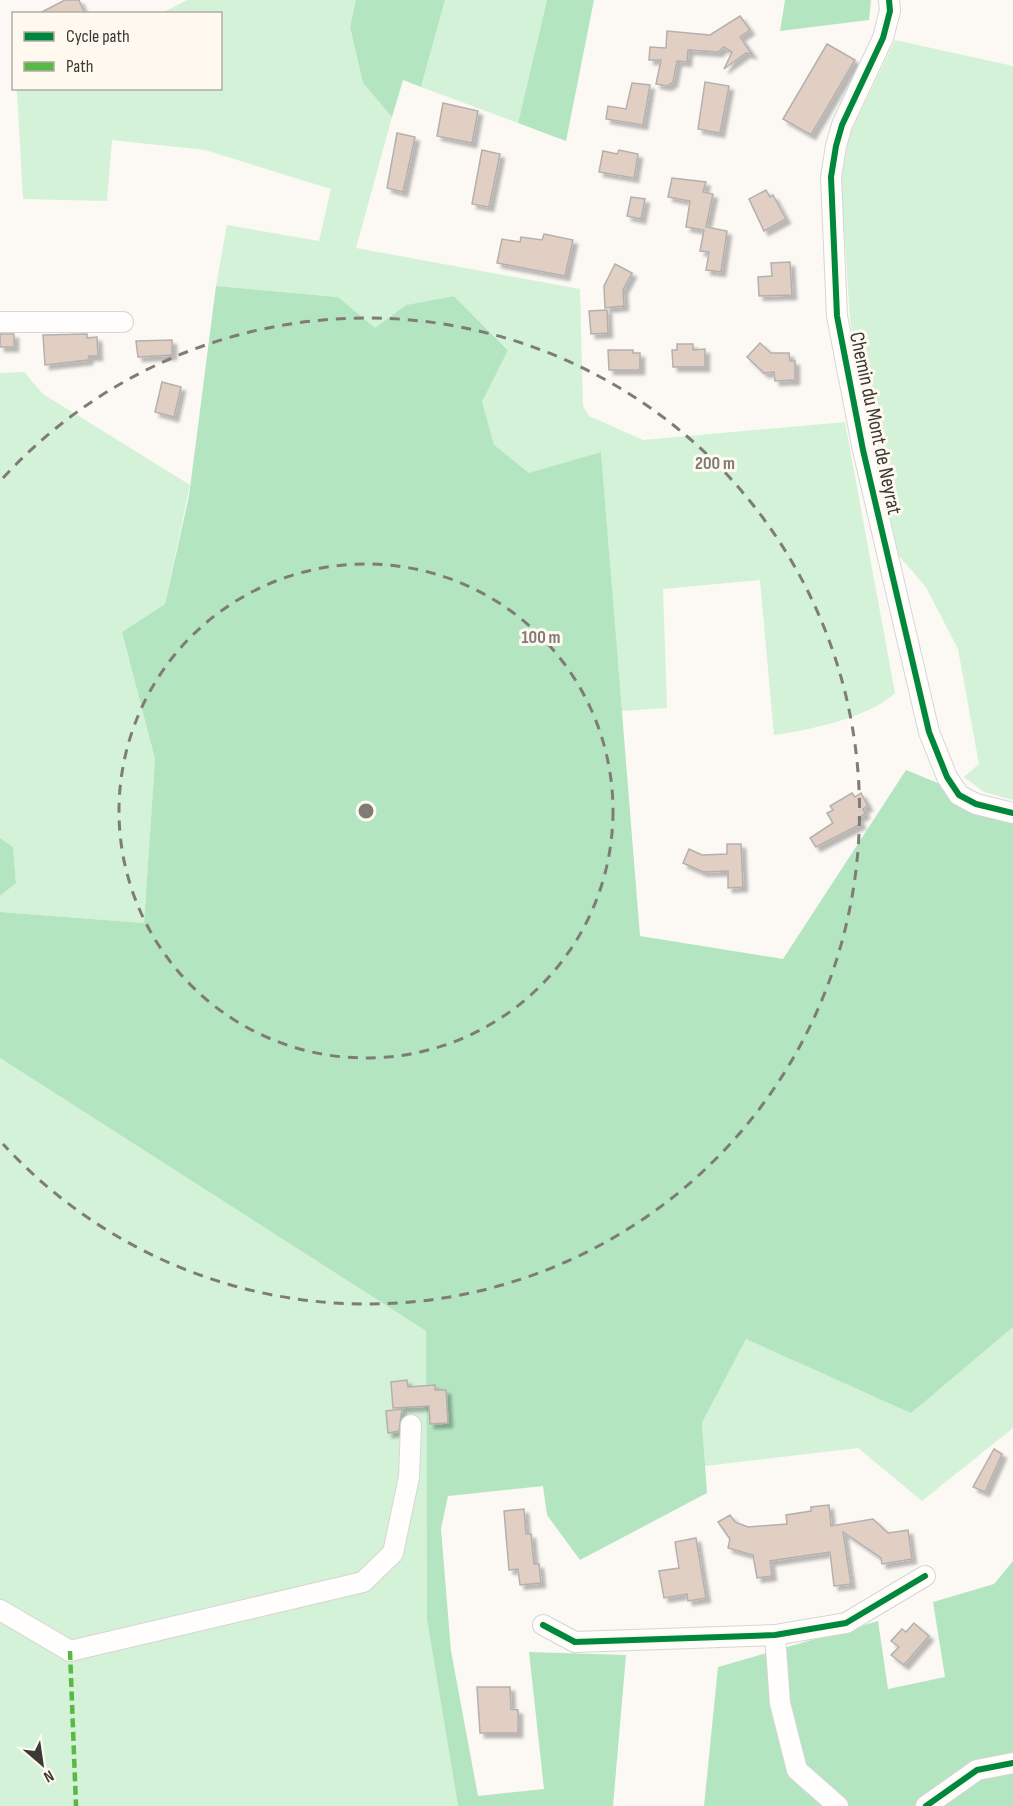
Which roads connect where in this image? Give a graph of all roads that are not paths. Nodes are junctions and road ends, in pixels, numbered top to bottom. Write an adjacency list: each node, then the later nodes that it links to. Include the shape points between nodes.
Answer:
1 (889, 0): 4 (street, Chemin du Mont de Neyrat, via 883,38 842,125 833,166 837,316 860,440 929,732 947,777 959,795 976,804)
2 (0, 322): 3 (street)
3 (123, 322)
4 (1013, 813)
5 (411, 1425): 7 (street, via 409,1477 393,1553 363,1582 70,1651)
6 (925, 1576): 9 (street, via 846,1623)
7 (0, 1610)
8 (543, 1625): 9 (street, via 575,1642)
9 (775, 1635): 11 (street, via 780,1703 797,1770)
10 (1013, 1763): 12 (street, via 978,1770)
11 (838, 1806)
12 (926, 1806)

